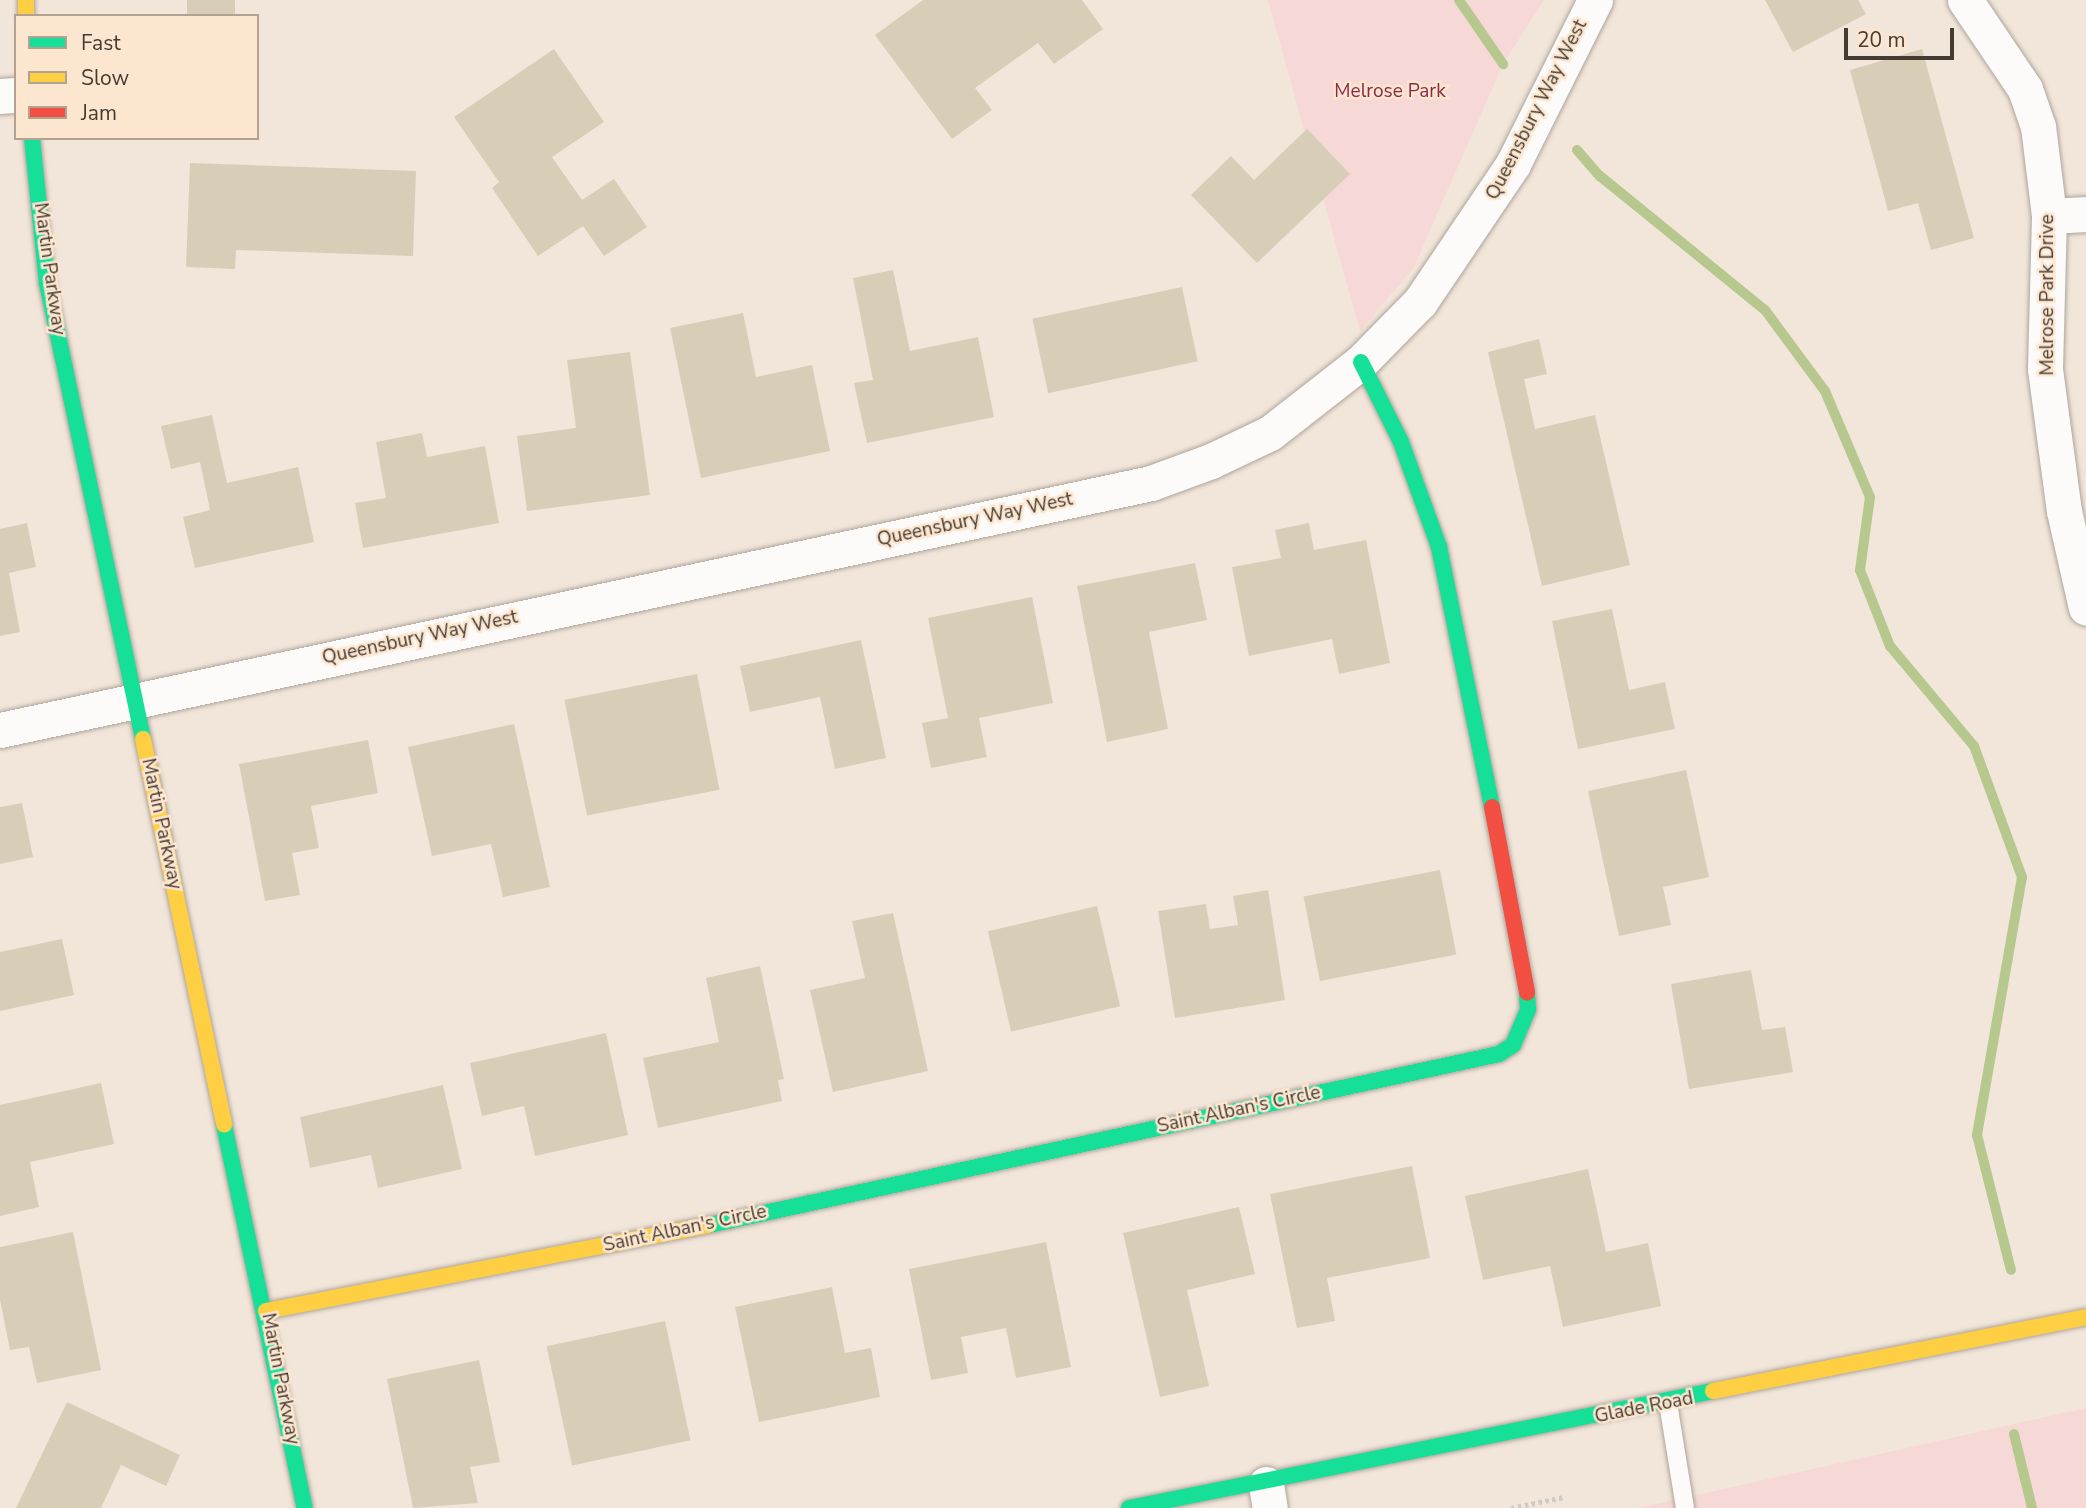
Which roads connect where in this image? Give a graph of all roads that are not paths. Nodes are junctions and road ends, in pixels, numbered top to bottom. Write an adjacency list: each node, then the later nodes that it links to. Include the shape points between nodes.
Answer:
1 (1594, 0): 6 (street, Queensbury Way West, via 1513,164 1465,242 1420,302)
2 (1965, 0): 5 (street, Melrose Park Drive, via 2025,89 2038,126)
3 (32, 140): 8 (street, Martin Parkway, via 47,283)
4 (2086, 214): 5 (street)
5 (2049, 216): 7 (street, Melrose Park Drive, via 2045,369 2064,511)
6 (1361, 362): 8 (street, Queensbury Way West, via 1270,433 1151,483); 10 (street, Saint Alban's Circle, via 1401,442 1439,547 1527,980 1528,1009 1513,1045 1499,1054 569,1255)
7 (2086, 608)
8 (134, 698): 9 (street, Queensbury Way West); 10 (street, Martin Parkway)
9 (0, 730)
10 (266, 1311): 15 (street, Martin Parkway)
11 (2086, 1317): 12 (street, Glade Road)
12 (1668, 1403): 13 (street, Glade Road); 17 (lane)
13 (1268, 1496): 14 (street, Glade Road)
14 (1193, 1504): 16 (street, Glade Road)
15 (305, 1508)
16 (1129, 1508)
17 (1685, 1508)

